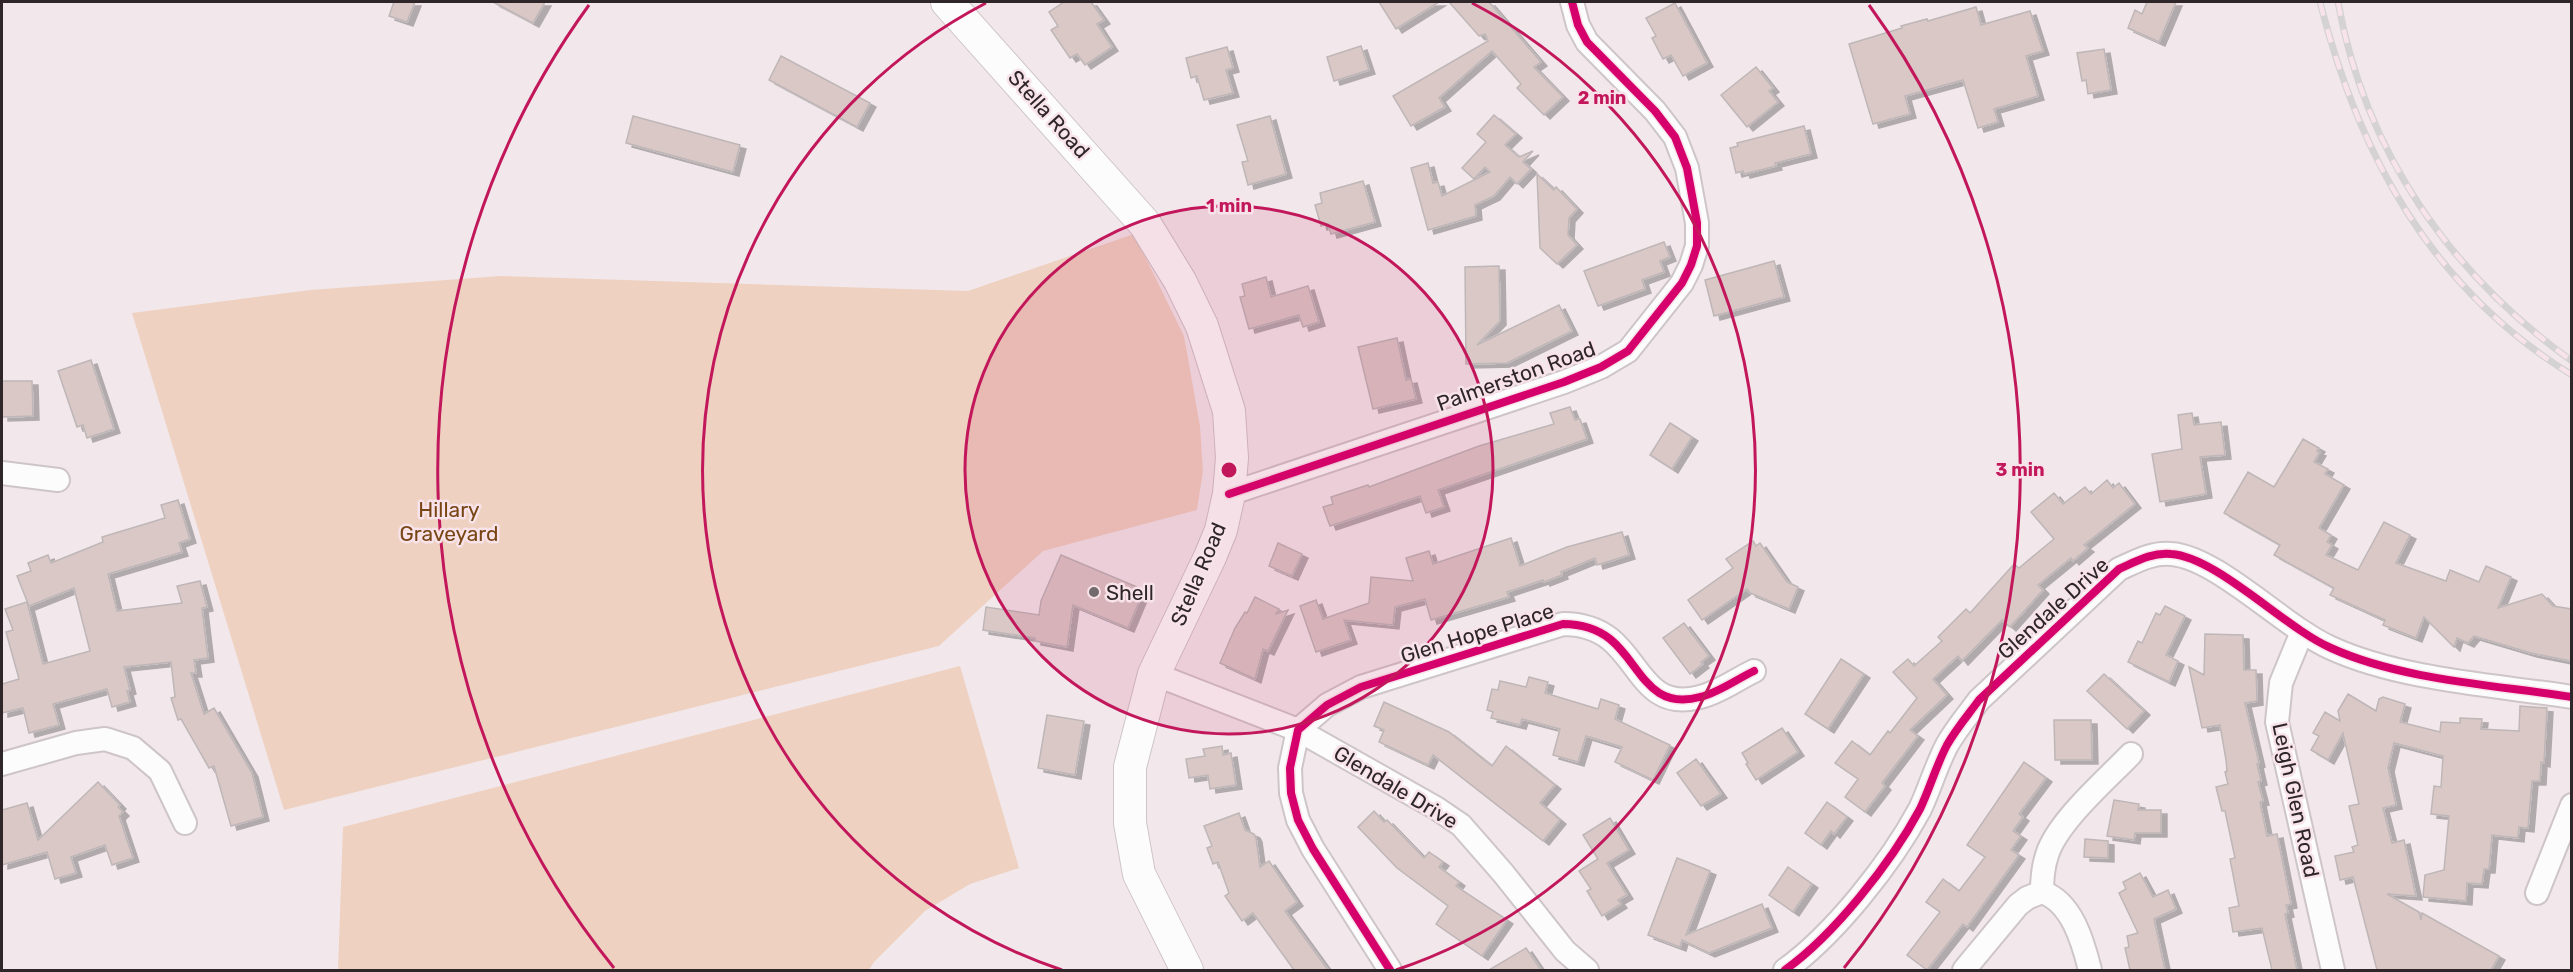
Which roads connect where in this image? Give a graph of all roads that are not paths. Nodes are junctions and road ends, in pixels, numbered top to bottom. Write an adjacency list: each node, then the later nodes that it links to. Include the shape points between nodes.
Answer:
1 (947, 2): 5 (main road, Stella Road, via 1145,224 1180,282 1209,344 1229,411 1232,458)
2 (1572, 2): 5 (street, Palmerston Road, via 1587,42 1666,124 1682,151 1697,223 1696,246 1682,283 1628,351 1601,367)
3 (2, 473): 4 (street)
4 (58, 480)
5 (1228, 494): 8 (main road, Stella Road, via 1221,530 1210,557)
6 (2302, 632): 9 (street, Glendale Drive, via 2330,648 2387,666); 20 (street, Glendale Drive, via 2193,560 2171,554 2145,557 2119,569 1979,700 1946,747 1920,807 1884,865 1825,937); 23 (street, Leigh Glen Road, via 2281,683 2277,722)
7 (1754, 671): 10 (street, Glen Hope Place, via 1700,697 1665,696 1650,688 1609,639 1578,624 1563,624 1361,687 1327,705)
8 (1154, 674): 10 (street, Glendale Drive); 17 (main road, Stella Road, via 1130,767 1130,823 1139,874)
9 (2571, 697)
10 (1298, 730): 18 (street, via 1290,768 1298,820 1312,849); 19 (street, Glendale Drive, via 1461,825 1565,951)
11 (2131, 754): 15 (street, via 2054,839 2043,870)
12 (2, 764): 14 (street, via 105,739 133,748 160,771)
13 (2571, 805): 16 (street)
14 (186, 823)
15 (2042, 892): 21 (street, via 2018,905); 22 (street, via 2058,899 2070,915)
16 (2537, 893)
17 (1187, 970)
18 (1390, 970)
19 (1587, 970)
20 (1785, 970)
21 (1964, 970)
22 (2090, 970)
23 (2333, 970)

